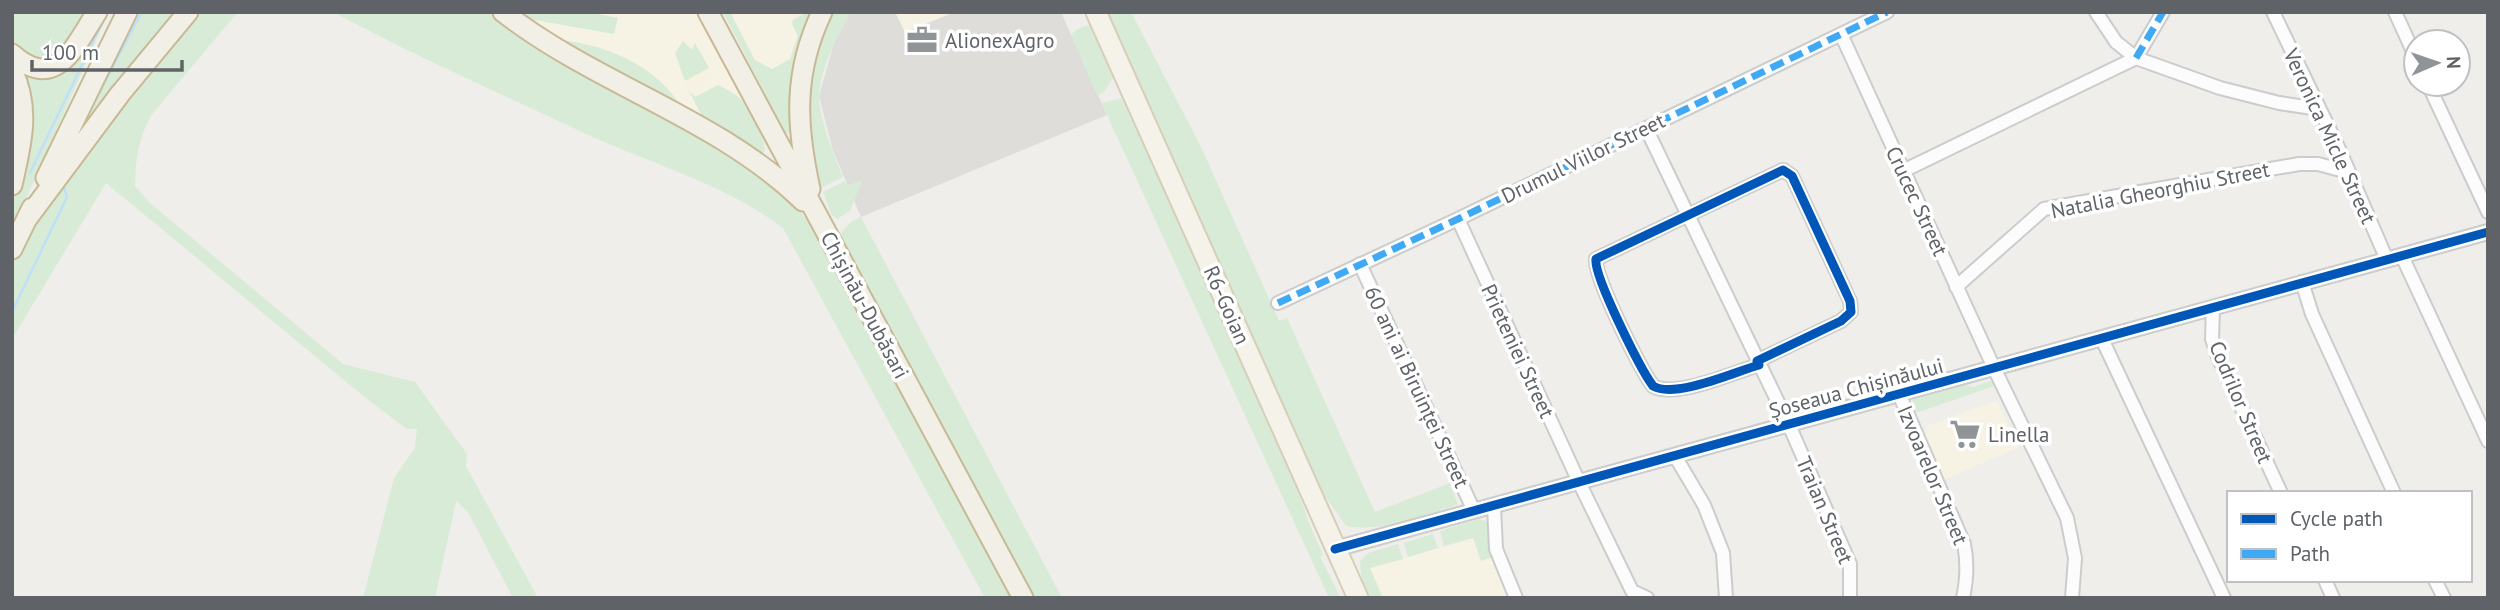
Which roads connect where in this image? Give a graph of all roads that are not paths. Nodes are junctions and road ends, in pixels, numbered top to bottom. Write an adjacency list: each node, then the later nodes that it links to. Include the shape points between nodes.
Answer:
1 (97, 12): 17 (highway, via 64,61 50,69 33,68)
2 (121, 12): 16 (highway)
3 (127, 12): 16 (highway)
4 (188, 12): 30 (highway)
5 (503, 12): 27 (highway, via 524,29 744,153)
6 (708, 12): 27 (highway, Chișinău-Dubăsari)
7 (822, 12): 27 (highway, via 804,57 798,109)
8 (1096, 12): 52 (main road, R6-Goian)
9 (1887, 12): 15 (street, Drumul Viilor Street)
10 (2096, 12): 18 (street, via 2116,42)
11 (2162, 12): 18 (street)
12 (2273, 12): 21 (street, Veronica Micle Street)
13 (2395, 12): 14 (street)
14 (2402, 28)
15 (1841, 34): 22 (street, Drumul Viilor Street); 23 (street, Crucec Street)
16 (113, 38): 30 (highway)
17 (12, 54)
18 (2136, 58): 21 (street, via 2220,88); 23 (street)
19 (12, 70): 25 (highway, via 24,118)
20 (2435, 98): 26 (street)
21 (2319, 109): 24 (street, Veronica Micle Street)
22 (1646, 128): 28 (street, Traian Street); 29 (street, Drumul Viilor Street)
23 (1903, 171): 37 (street, Crucec Street)
24 (2348, 172): 34 (street, Veronica Micle Street); 37 (street, Natalia Gheorghiu Street, via 2299,164 2044,209)
25 (12, 185)
26 (2488, 212)
27 (816, 214): 55 (highway, Chișinău-Dubăsari)
28 (1689, 215): 41 (street, Traian Street); 41 (street, via 1596,259 1605,292 1657,389 1681,389); 41 (street, via 1783,170 1792,176 1804,201 1851,312)
29 (1458, 219): 35 (street, Drumul Viilor Street); 47 (street, Prieteniei Street)
30 (26, 220): 32 (highway)
31 (2488, 232): 33 (street, Șoseaua Chișinăului)
32 (12, 249)
33 (2402, 256): 34 (street, Șoseaua Chișinăului); 45 (street)
34 (2387, 260): 36 (street, Șoseaua Chișinăului)
35 (1360, 264): 38 (street, Drumul Viilor Street); 51 (street, 60 ani ai Biruinței Street)
36 (2302, 282): 39 (street, Șoseaua Chișinăului); 49 (street, via 2312,314)
37 (1956, 287): 42 (street, Crucec Street)
38 (1278, 303)
39 (2213, 309): 40 (street, Șoseaua Chișinăului); 48 (street, Codrilor Street, via 2212,339 2218,358)
40 (2102, 339): 42 (street, Șoseaua Chișinăului); 63 (street)
41 (1758, 363): 44 (street, Traian Street)
42 (1994, 368): 43 (street, Șoseaua Chișinăului); 62 (street, Crucec Street, via 2067,518 2075,558)
43 (1899, 394): 44 (street, Șoseaua Chișinăului); 61 (street, Izvoarelor Street, via 1964,544 1967,577)
44 (1789, 425): 46 (street, Șoseaua Chișinăului); 60 (street, Traian Street, via 1850,564)
45 (2488, 441)
46 (1675, 456): 47 (street, Șoseaua Chișinăului); 59 (street, via 1724,553)
47 (1579, 482): 50 (street, Șoseaua Chișinăului); 58 (street, Prieteniei Street, via 1632,591)
48 (2280, 491)
49 (2393, 491)
50 (1494, 506): 51 (street, Șoseaua Chișinăului); 57 (street, via 1496,549)
51 (1474, 511): 52 (street, Șoseaua Chișinăului)
52 (1335, 549): 56 (main road, R6-Goian)
53 (2326, 582): 64 (street)
54 (2436, 582): 65 (street)
55 (1023, 598)
56 (1358, 598)
57 (1516, 598)
58 (1647, 598)
59 (1726, 598)
60 (1850, 598)
61 (1963, 598)
62 (2071, 598)
63 (2224, 598)
64 (2333, 598)
65 (2444, 598)

